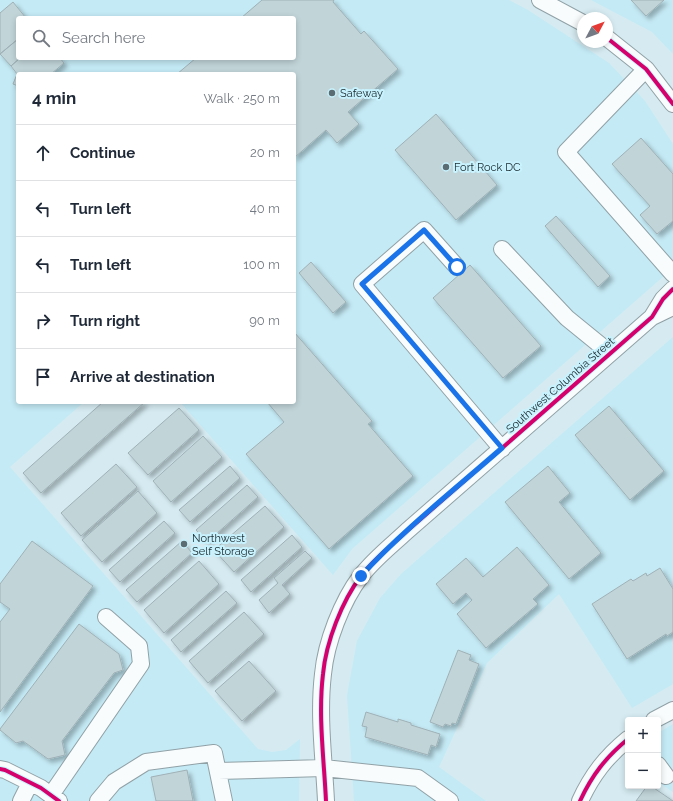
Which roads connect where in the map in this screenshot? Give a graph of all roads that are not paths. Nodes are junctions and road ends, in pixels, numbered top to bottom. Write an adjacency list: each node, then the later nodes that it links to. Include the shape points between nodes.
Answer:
1 (540, 0): 2 (street)
2 (577, 20)
3 (613, 43): 4 (street)
4 (646, 69): 5 (street); 8 (street, via 566,152)
5 (673, 104)
6 (502, 248): 12 (street, via 567,318)
7 (457, 267): 13 (street, via 424,230 362,284)
8 (673, 274)
9 (673, 289): 11 (street, Southwest Columbia Street)
10 (673, 307): 11 (street, Southwest Columbia Street)
11 (652, 317): 12 (street, Southwest Columbia Street)
12 (610, 354): 13 (street, Southwest Columbia Street)
13 (502, 448): 18 (street, Southwest Columbia Street, via 376,559 349,595 326,652 322,704)
14 (106, 617): 22 (street, via 139,646 141,664)
15 (673, 710): 16 (street)
16 (660, 717)
17 (625, 742): 28 (street, via 600,766)
18 (324, 768): 20 (street); 26 (street, Southwest Columbia Street); 27 (street, via 418,778)
19 (0, 769): 21 (street)
20 (218, 771): 24 (street, via 214,753 146,762 114,782); 25 (street)
21 (30, 782): 22 (street); 23 (street)
22 (55, 798)
23 (21, 801)
24 (98, 801)
25 (224, 801)
26 (326, 801)
27 (450, 801)
28 (580, 801)

